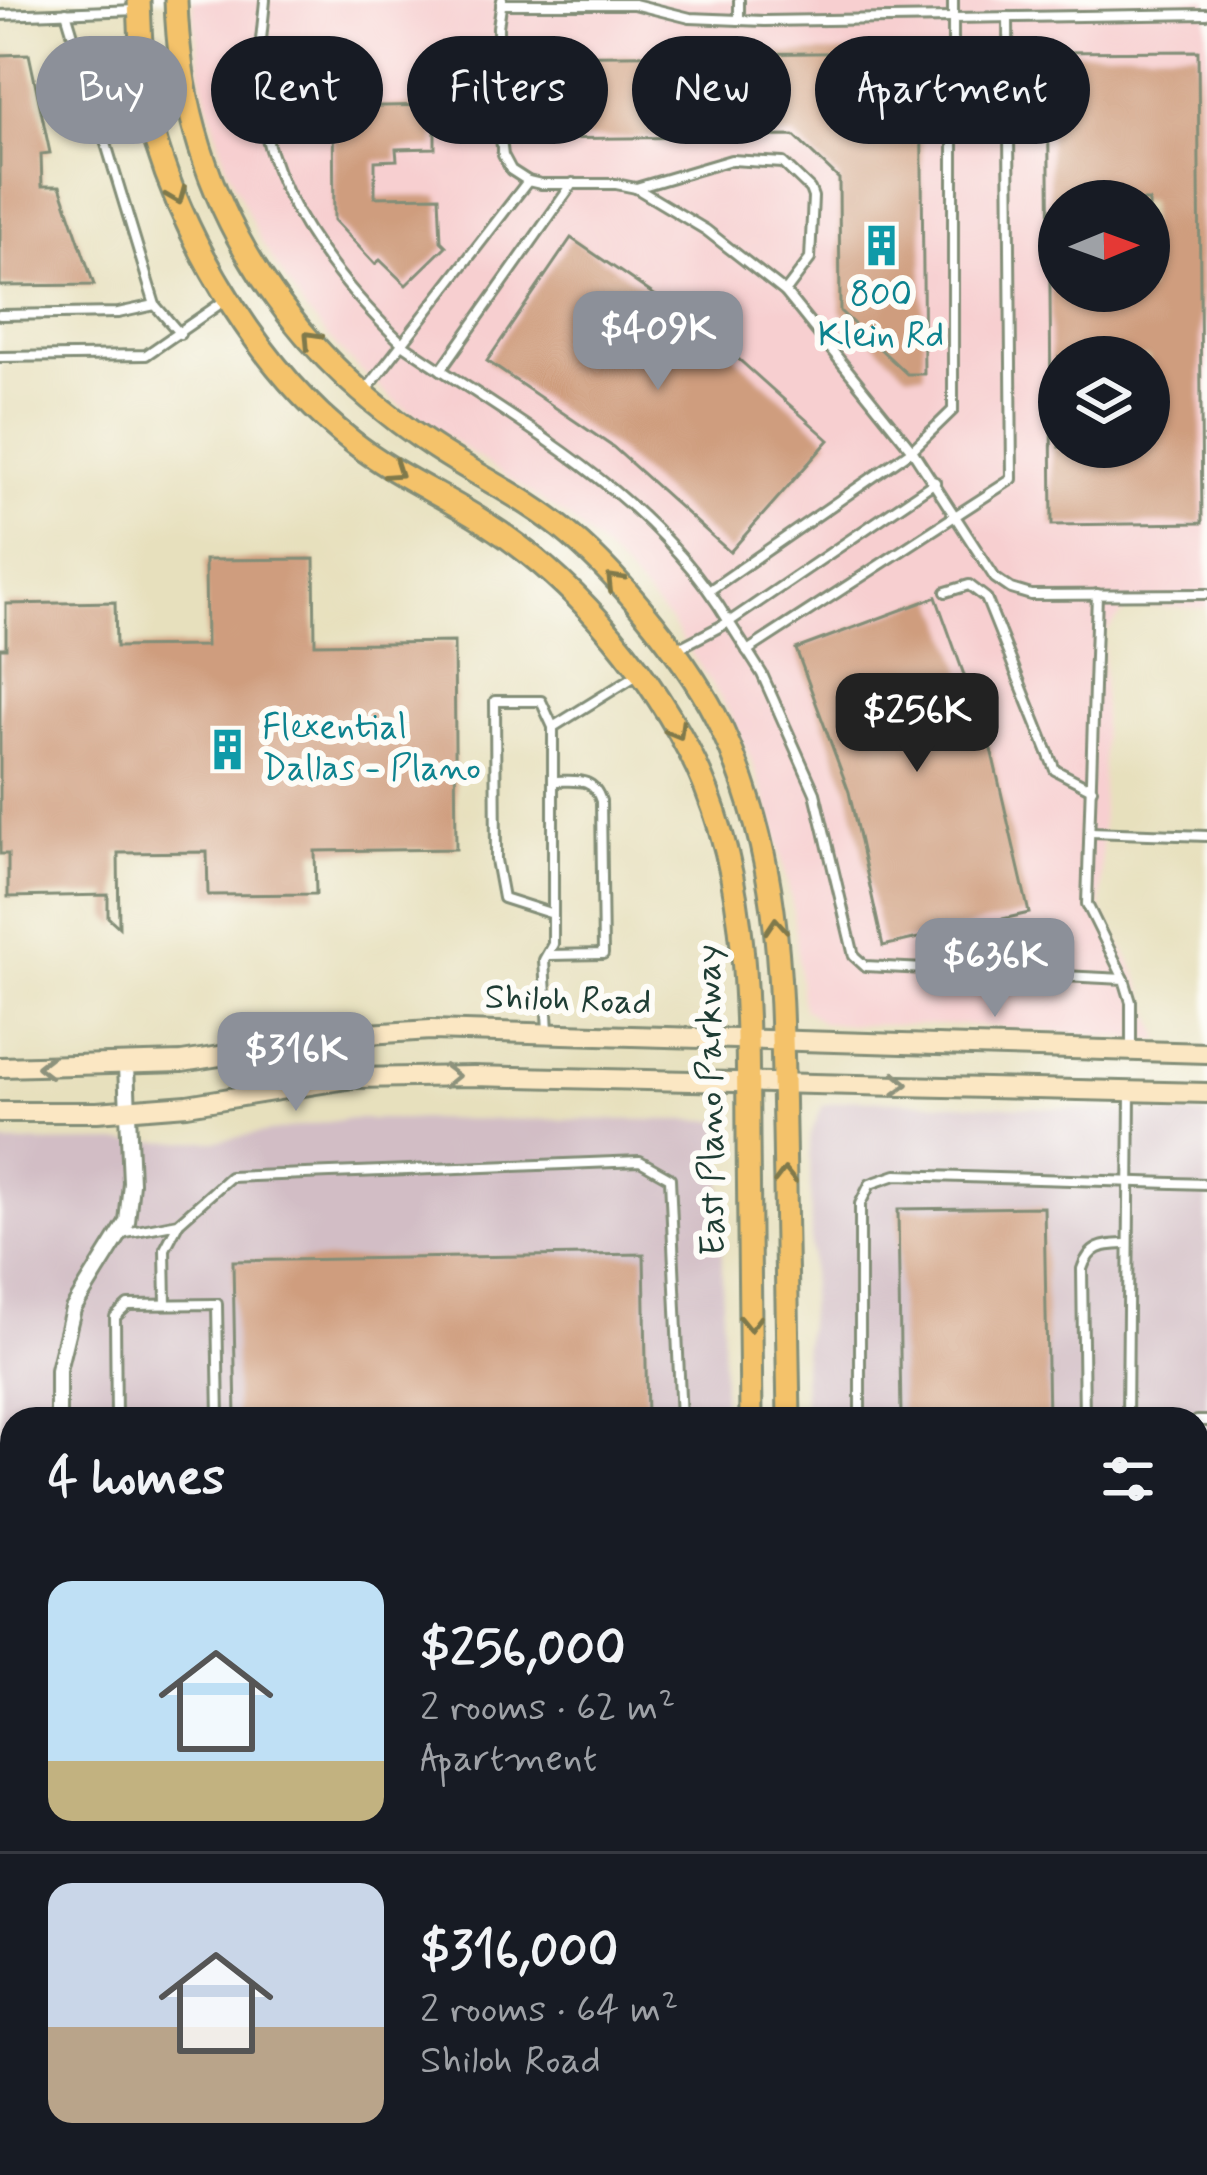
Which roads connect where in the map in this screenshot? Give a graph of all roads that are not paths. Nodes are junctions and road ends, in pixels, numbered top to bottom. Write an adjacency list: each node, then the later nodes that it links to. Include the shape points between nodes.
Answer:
1 (176, 0): 16 (main road, East Plano Parkway, via 190,124 236,236)
2 (266, 0): 22 (lane, via 260,108 281,182 319,244)
3 (739, 0): 12 (lane)
4 (953, 0): 11 (lane)
5 (502, 2): 12 (lane, via 634,4); 13 (lane, via 503,155)
6 (139, 5): 7 (lane); 18 (main road, East Plano Parkway, one-way to 18, via 156,142)
7 (66, 12): 9 (lane); 19 (lane)
8 (1207, 14): 10 (lane)
9 (0, 15)
10 (1008, 17): 11 (lane); 28 (lane, via 1012,479)
11 (952, 19): 12 (lane); 26 (lane, via 954,399 947,420)
12 (739, 20)
13 (528, 182): 14 (lane); 22 (lane)
14 (573, 183): 15 (lane); 24 (lane)
15 (636, 188): 17 (lane); 17 (lane, via 731,160 783,163 813,197 810,259)
16 (262, 277): 18 (main road); 25 (main road, East Plano Parkway, one-way to 16)
17 (785, 292): 26 (lane)
18 (228, 298): 21 (lane); 36 (main road, East Plano Parkway, one-way to 36, via 302,397 351,442 485,522 559,583)
19 (154, 305): 20 (lane); 21 (lane)
20 (0, 315)
21 (180, 334): 23 (lane, via 146,355)
22 (404, 345): 24 (lane); 25 (lane)
23 (0, 356)
24 (441, 370): 29 (lane, via 606,480)
25 (363, 394): 34 (main road, East Plano Parkway, one-way to 25, via 571,536)
26 (912, 450): 27 (lane); 29 (lane)
27 (935, 482): 28 (lane); 33 (lane)
28 (957, 514): 31 (lane, via 985,565 1010,589); 35 (lane)
29 (710, 590): 33 (lane)
30 (946, 592): 39 (lane, via 969,585 986,598 1054,770)
31 (1097, 594): 32 (lane); 39 (lane)
32 (1207, 594)
33 (729, 622): 34 (lane); 35 (lane)
34 (674, 651): 36 (main road); 47 (main road, East Plano Parkway, one-way to 34, via 761,833 720,725)
35 (747, 651): 44 (lane, via 814,794 854,956 865,966)
36 (643, 671): 37 (lane); 46 (main road, East Plano Parkway, one-way to 46, via 690,753 722,838 748,982)
37 (554, 727): 38 (lane); 42 (lane, via 542,701 495,701 503,898)
38 (553, 782): 42 (lane); 43 (lane, via 587,781 601,801 603,954)
39 (1091, 789): 40 (lane)
40 (1090, 832): 41 (lane); 44 (lane, via 1087,904)
41 (1207, 836)
42 (554, 914): 43 (lane)
43 (550, 955): 45 (lane)
44 (1124, 980): 48 (lane)
45 (548, 1034): 46 (main road, Shiloh Road); 50 (main road, Shiloh Road, via 352,1035)
46 (747, 1040): 47 (main road, Shiloh Road); 52 (main road, East Plano Parkway)
47 (782, 1043): 48 (main road, Shiloh Road); 53 (main road, East Plano Parkway)
48 (1131, 1050): 49 (main road, Shiloh Road); 54 (main road)
49 (1207, 1053)
50 (126, 1066): 51 (main road, Shiloh Road, one-way to 51); 56 (street)
51 (0, 1067)
52 (748, 1081): 53 (main road, Shiloh Road); 56 (main road, Shiloh Road, one-way to 52, via 353,1078); 68 (main road, East Plano Parkway, one-way to 68)
53 (783, 1081): 54 (main road, Shiloh Road, one-way to 54); 69 (main road, East Plano Parkway, one-way to 53)
54 (1130, 1091): 55 (main road, Shiloh Road); 58 (lane)
55 (1207, 1094)
56 (129, 1109): 57 (main road, Shiloh Road); 61 (street, via 131,1183)
57 (0, 1112)
58 (1126, 1182): 59 (lane); 62 (lane); 70 (lane, via 896,1175 870,1184 860,1204)
59 (1207, 1184)
60 (178, 1223): 61 (lane); 63 (lane, via 165,1249); 67 (lane, via 230,1177 640,1161 670,1178)
61 (118, 1235): 64 (street, via 73,1309)
62 (1126, 1244): 71 (lane, via 1099,1245 1082,1269); 72 (lane)
63 (166, 1304): 65 (lane, via 128,1305 115,1317); 66 (lane, via 217,1304)
64 (58, 1407)
65 (116, 1407)
66 (219, 1407)
67 (680, 1407)
68 (751, 1407)
69 (789, 1407)
70 (860, 1407)
71 (1084, 1407)
72 (1127, 1407)

